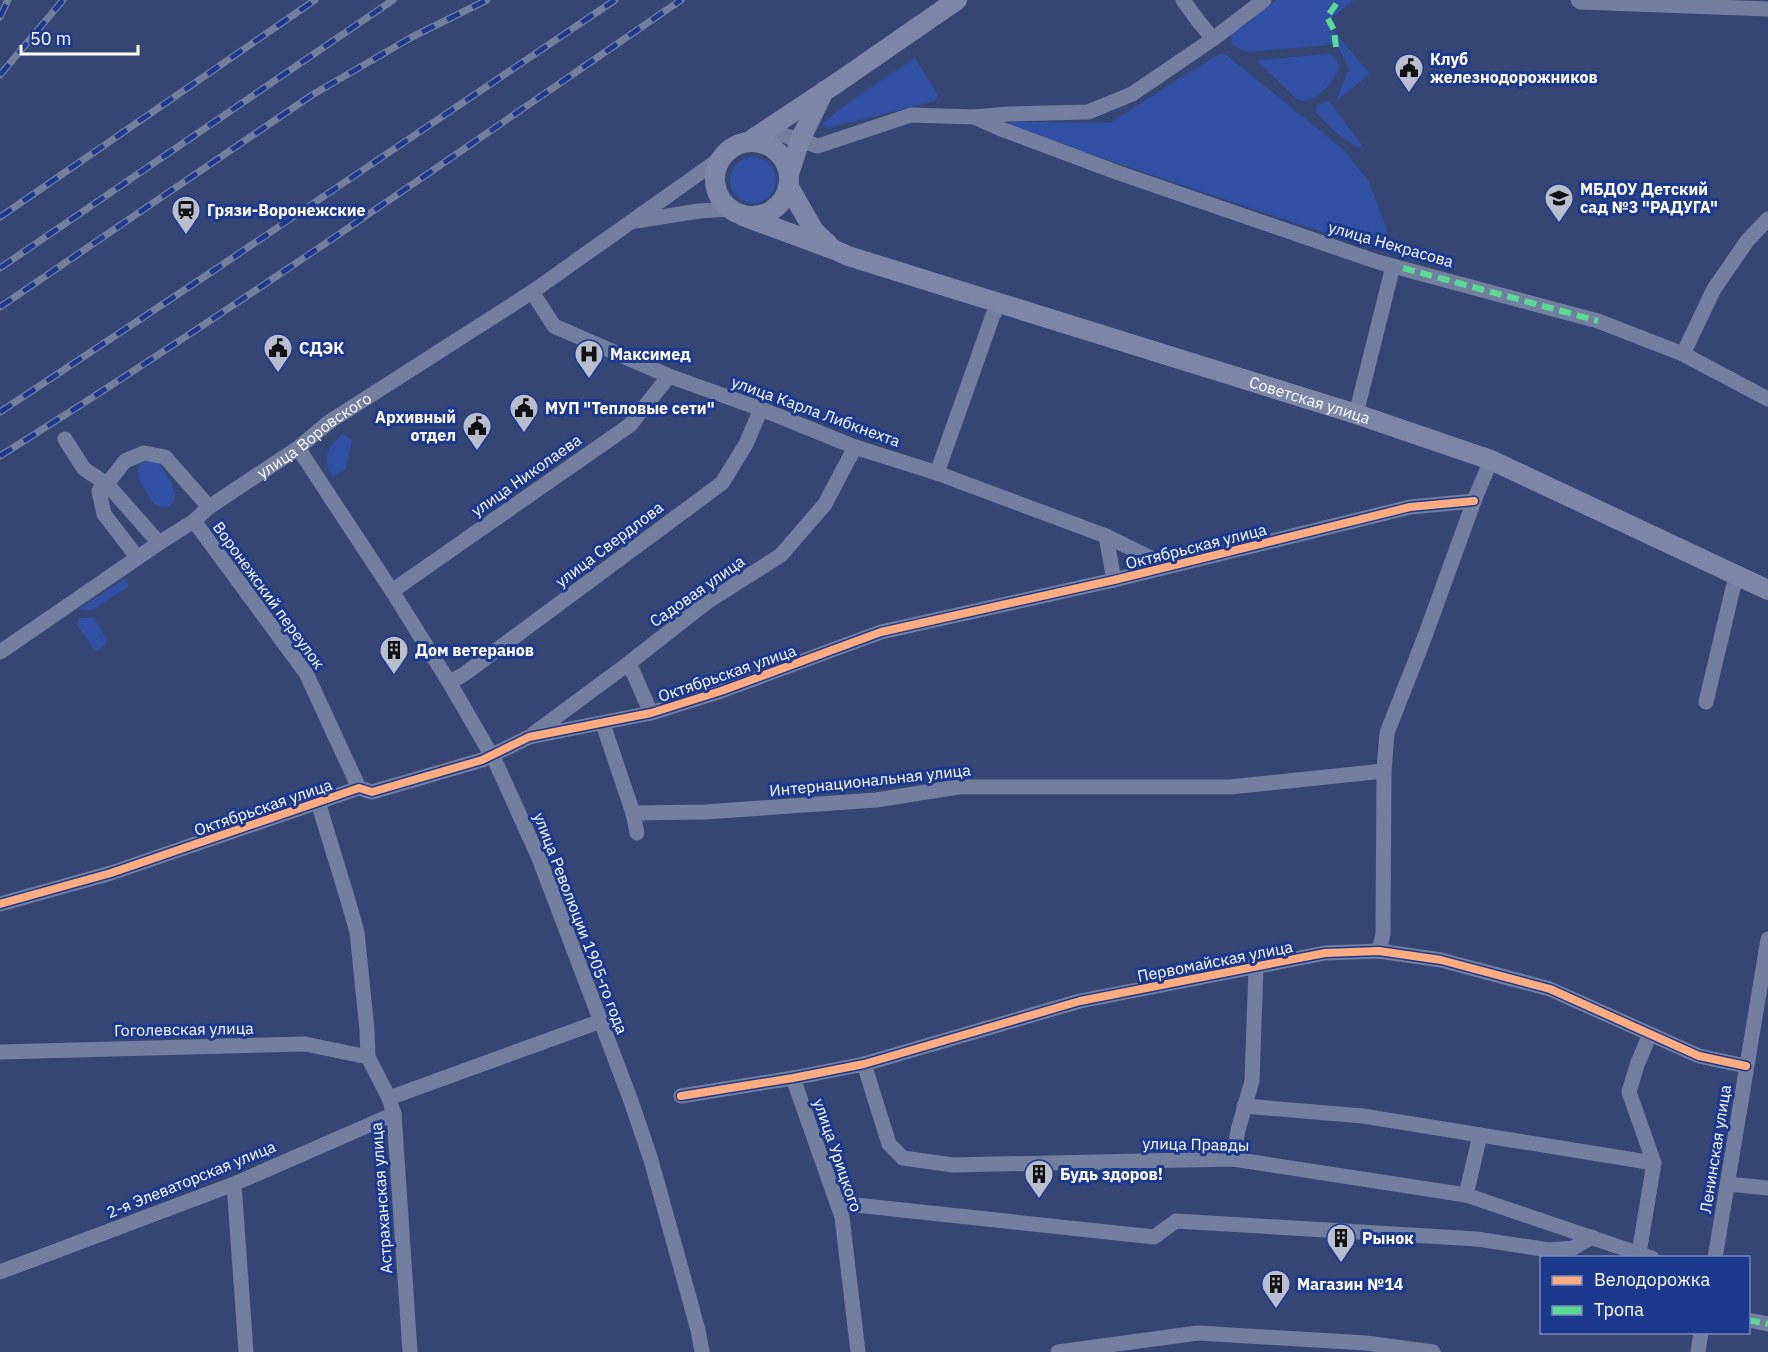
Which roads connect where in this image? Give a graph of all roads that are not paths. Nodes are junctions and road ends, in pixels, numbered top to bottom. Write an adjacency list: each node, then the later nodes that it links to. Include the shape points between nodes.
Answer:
1 (957, 0): 7 (main road)
2 (1183, 0): 6 (street)
3 (1264, 0): 6 (street)
4 (1579, 1): 5 (street)
5 (1768, 9)
6 (1213, 39): 8 (street, via 1132,94 1088,112)
7 (825, 90): 11 (main road); 12 (main road)
8 (1008, 114): 9 (street); 10 (street, via 997,118)
9 (974, 117): 10 (street, улица Некрасова); 12 (street, улица Некрасова, via 911,115 818,146)
10 (1001, 129): 20 (street, улица Некрасова)
11 (767, 130): 12 (street, улица Некрасова); 13 (main road)
12 (800, 140): 15 (main road)
13 (748, 142): 14 (main road, via 733,147); 15 (main road, via 775,150 782,157)
14 (721, 158): 16 (main road, via 714,182 721,201); 18 (street, улица Воровского)
15 (789, 180): 16 (main road, via 786,196 772,211 753,217); 19 (main road, Советская улица, via 814,231)
16 (736, 212): 18 (street, улица Воровского, via 699,211); 19 (main road, Советская улица)
17 (1768, 219): 23 (street, via 1714,289)
18 (633, 221): 21 (street, улица Воровского)
19 (835, 250): 22 (main road, Советская улица)
20 (1398, 267): 23 (street, улица Некрасова, via 1598,321); 27 (street)
21 (532, 292): 24 (street, улица Карла Либкнехта, via 554,326); 30 (street, улица Воровского, via 329,422)
22 (1000, 304): 27 (main road, Советская улица); 32 (street)
23 (1683, 354): 25 (street, улица Некрасова)
24 (669, 376): 26 (street, улица Карла Либкнехта); 44 (street, улица Николаева, via 630,425)
25 (1768, 399)
26 (761, 409): 29 (street, улица Карла Либкнехта); 47 (street, улица Свердлова, via 746,444 722,483)
27 (1356, 414): 31 (main road, Советская улица)
28 (65, 439): 33 (street, via 84,469)
29 (855, 447): 32 (street, улица Карла Либкнехта); 46 (street, Садовая улица, via 825,504 781,555 706,602)
30 (298, 448): 35 (street, улица Воровского); 44 (street, улица Революции 1905-го года)
31 (1491, 460): 34 (street); 41 (main road, Советская улица)
32 (937, 473): 37 (street, улица Карла Либкнехта)
33 (107, 484): 35 (street, via 125,461 144,453 165,457); 38 (street); 39 (street, via 99,491 104,514)
34 (1474, 501): 40 (street, Октябрьская улица, via 1410,507); 53 (street, via 1387,733)
35 (209, 507): 36 (street, улица Воровского)
36 (194, 521): 38 (street, улица Воровского); 54 (street, Воронежский переулок, via 306,674)
37 (1106, 536): 40 (street, улица Карла Либкнехта); 42 (street)
38 (159, 543): 39 (street, улица Воровского)
39 (137, 557): 45 (street, улица Воровского)
40 (1167, 566): 42 (street, Октябрьская улица)
41 (1738, 576): 43 (main road, Советская улица); 48 (street)
42 (1114, 580): 49 (street, Октябрьская улица, via 880,632)
43 (1768, 590)
44 (392, 591): 47 (street, улица Революции 1905-го года)
45 (0, 652)
46 (629, 663): 49 (street); 51 (street, Садовая улица)
47 (449, 682): 52 (street, улица Революции 1905-го года)
48 (1706, 702)
49 (651, 713): 50 (street, Октябрьская улица)
50 (603, 724): 51 (street, Октябрьская улица); 56 (street)
51 (529, 737): 52 (street, Октябрьская улица)
52 (491, 755): 54 (street, Октябрьская улица, via 372,792); 63 (street, улица Революции 1905-го года, via 539,858)
53 (1383, 771): 56 (street, Интернациональная улица, via 1230,787 958,787 876,800 705,813); 60 (street, via 1383,934)
54 (359, 788): 55 (street, Октябрьская улица)
55 (318, 802): 58 (street, Октябрьская улица, via 111,873); 66 (street, Астраханская улица, via 357,932)
56 (633, 813): 57 (street)
57 (637, 834)
58 (0, 904)
59 (1768, 939): 62 (street, Ленинская улица)
60 (1379, 951): 61 (street, Первомайская улица, via 1325,953); 64 (street, Первомайская улица, via 1441,960 1550,989)
61 (1256, 967): 67 (street, Первомайская улица, via 1080,1001); 72 (street, via 1252,1081)
62 (1765, 975): 68 (street, Ленинская улица)
63 (601, 1021): 71 (street); 93 (street, улица Революции 1905-го года, via 651,1160)
64 (1650, 1034): 68 (street, Первомайская улица, via 1699,1056); 76 (street, via 1629,1092)
65 (0, 1052): 66 (street, Гоголевская улица, via 305,1044)
66 (368, 1058): 71 (street, Астраханская улица)
67 (864, 1064): 69 (street, Первомайская улица); 75 (street, улица Правды, via 889,1144 903,1158 953,1165)
68 (1746, 1066): 78 (street, Ленинская улица)
69 (793, 1078): 70 (street, Первомайская улица); 81 (street, улица Урицкого)
70 (681, 1096)
71 (389, 1098): 73 (street, Астраханская улица)
72 (1244, 1106): 74 (street, via 1363,1116); 75 (street)
73 (394, 1114): 77 (street, 2-я Элеваторская улица); 92 (street, Астраханская улица)
74 (1480, 1135): 76 (street); 80 (street)
75 (1233, 1160): 80 (street, улица Правды)
76 (1654, 1163): 83 (street)
77 (234, 1184): 85 (street, 2-я Элеваторская улица); 91 (street)
78 (1728, 1184): 79 (street); 84 (street, Ленинская улица)
79 (1768, 1188)
80 (1466, 1195): 82 (street, улица Правды)
81 (837, 1203): 82 (street, via 1154,1237 1176,1221 1477,1239 1549,1250 1573,1248); 94 (street, улица Урицкого)
82 (1592, 1237): 83 (street, улица Правды)
83 (1645, 1255)
84 (1715, 1256)
85 (0, 1272)
86 (1750, 1320): 87 (street)
87 (1768, 1324)
88 (1701, 1334): 97 (street)
89 (1366, 1347): 90 (street, via 1198,1333); 96 (street)
90 (1097, 1350): 95 (street)
91 (246, 1352)
92 (410, 1352)
93 (702, 1352)
94 (858, 1352)
95 (1058, 1352)
96 (1433, 1352)
97 (1698, 1352)

